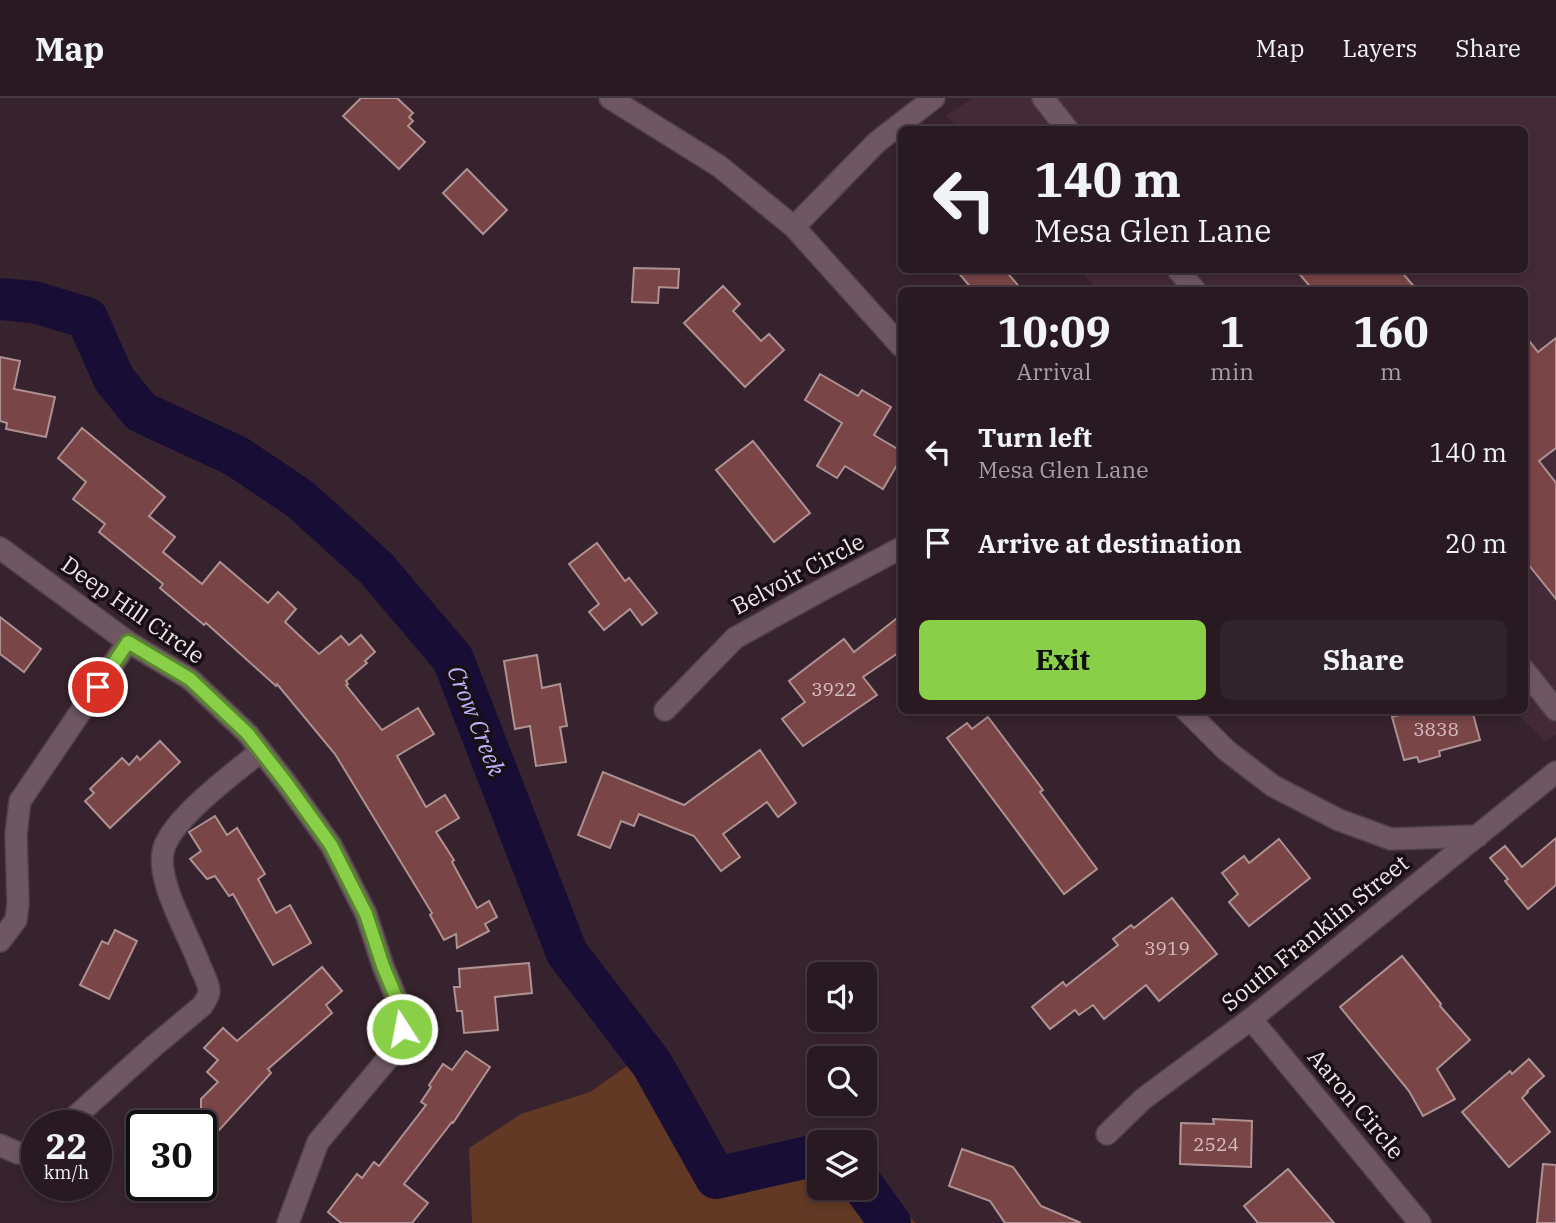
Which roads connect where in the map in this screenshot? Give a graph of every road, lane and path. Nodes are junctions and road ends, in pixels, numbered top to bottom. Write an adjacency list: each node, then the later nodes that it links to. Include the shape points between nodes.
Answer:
1 (610, 98): 5 (street, via 719,166)
2 (934, 98): 5 (street, via 877,142)
3 (1043, 98): 4 (street)
4 (1065, 126)
5 (794, 227): 8 (street)
6 (1181, 273): 7 (street)
7 (1192, 287)
8 (898, 343)
9 (0, 548): 11 (street, Deep Hill Circle)
10 (898, 550): 13 (street, Belvoir Circle, via 735,638)
11 (128, 642): 16 (street, Deep Hill Circle, via 190,679); 18 (street)
12 (1528, 675): 14 (street)
13 (665, 710)
14 (1556, 710)
15 (1190, 714): 19 (street, via 1226,750 1273,786 1339,820 1391,839)
16 (261, 751): 22 (street, via 184,817 161,862 174,906 206,980 207,997); 26 (street, Deep Hill Circle, via 331,845 366,914 403,1014 390,1056 318,1142)
17 (1556, 772): 19 (street, South Franklin Street)
18 (9, 818): 20 (street, via 16,834 18,903 16,920)
19 (1478, 836): 21 (street, South Franklin Street)
20 (0, 941)
21 (1251, 1019): 23 (street, South Franklin Street, via 1143,1099); 27 (street, Aaron Circle)
22 (83, 1110)
23 (1107, 1134)
24 (0, 1145): 25 (street)
25 (21, 1153)
26 (288, 1223)
27 (1420, 1223)

